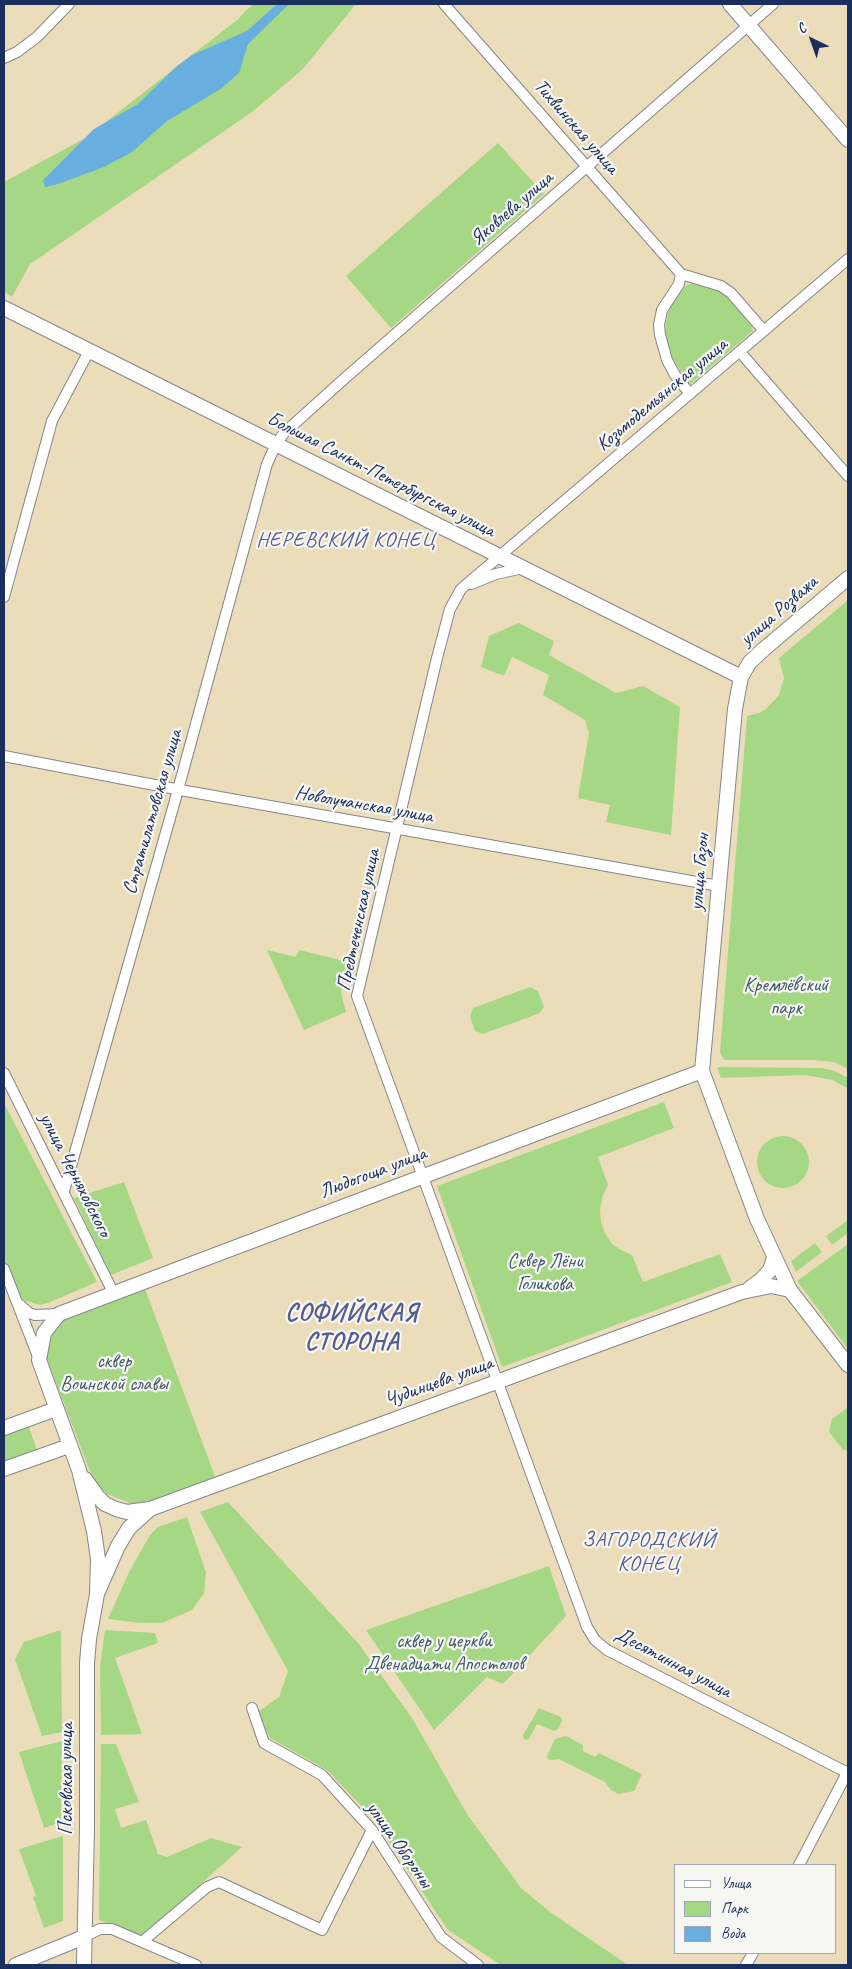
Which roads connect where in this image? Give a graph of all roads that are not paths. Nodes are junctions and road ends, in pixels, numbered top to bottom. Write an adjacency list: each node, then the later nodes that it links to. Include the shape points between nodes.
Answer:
1 (444, 4): 8 (street, Тихвинская улица)
2 (730, 4): 5 (main road)
3 (773, 4): 5 (street, Яковлева улица)
4 (63, 6): 6 (street, via 36,38)
5 (749, 25): 7 (main road); 8 (street, Яковлева улица)
6 (4, 58)
7 (848, 140)
8 (587, 167): 10 (street, Тихвинская улица); 16 (street, Яковлева улица, via 324,397)
9 (848, 259): 12 (street, Козьмодемьянская улица)
10 (681, 274): 12 (street, via 726,289); 15 (street, via 662,310 659,325 667,360)
11 (4, 308): 13 (main road, Большая Санкт-Петербургская улица)
12 (764, 331): 14 (street, Козьмодемьянская улица)
13 (89, 351): 16 (main road, Большая Санкт-Петербургская улица); 22 (street, via 52,422)
14 (740, 352): 15 (street, Козьмодемьянская улица); 17 (street)
15 (690, 394): 18 (street, Козьмодемьянская улица)
16 (276, 444): 18 (main road, Большая Санкт-Петербургская улица); 25 (street, Стратилатовская улица, via 267,464)
17 (848, 476)
18 (499, 556): 19 (main road, Большая Санкт-Петербургская улица); 21 (street, Предтеченская улица)
19 (522, 568): 21 (street, via 496,574); 23 (main road, Большая Санкт-Петербургская улица)
20 (848, 578): 23 (main road, улица Розважа, via 764,648 750,662)
21 (461, 589): 26 (street, Предтеченская улица, via 450,609)
22 (4, 597)
23 (741, 678): 27 (main road, улица Газон, via 734,709)
24 (4, 756): 25 (street, Новолучанская улица)
25 (178, 789): 26 (street, Новолучанская улица); 31 (street, Стратилатовская улица)
26 (397, 828): 27 (street, Новолучанская улица); 30 (street, Предтеченская улица, via 357,996)
27 (719, 886): 28 (main road, улица Газон)
28 (702, 1071): 30 (main road, Людогоща улица); 32 (main road)
29 (4, 1073): 31 (street, улица Черняховского)
30 (423, 1176): 35 (main road, Людогоща улица); 41 (street, Предтеченская улица)
31 (64, 1191): 35 (street, улица Черняховского)
32 (774, 1258): 34 (main road); 36 (main road, Чудинцева улица, via 767,1275)
33 (4, 1269): 37 (street)
34 (790, 1290): 36 (main road, Чудинцева улица, via 771,1286); 40 (main road)
35 (113, 1292): 38 (main road, Людогоща улица)
36 (742, 1292): 41 (main road, Чудинцева улица)
37 (17, 1302): 38 (street, Людогоща улица, via 35,1315); 39 (street)
38 (59, 1314): 39 (main road, via 44,1333)
39 (39, 1360): 42 (main road)
40 (848, 1365)
41 (499, 1382): 47 (main road, Чудинцева улица); 50 (street, Десятинная улица, via 587,1627 595,1640 607,1650)
42 (56, 1409): 43 (main road); 44 (main road)
43 (4, 1428)
44 (69, 1446): 45 (main road); 46 (main road)
45 (4, 1469)
46 (79, 1470): 47 (main road, Чудинцева улица, via 105,1504 127,1512); 48 (main road, via 94,1531 98,1559)
47 (150, 1509): 48 (main road, Чудинцева улица, via 123,1537)
48 (97, 1594): 53 (main road, Псковская улица, via 87,1663)
49 (252, 1708): 51 (street, улица Обороны, via 264,1743 322,1776)
50 (848, 1772): 52 (street)
51 (372, 1830): 54 (street, via 322,1930 219,1882 207,1887); 59 (street, улица Обороны, via 441,1937)
52 (800, 1864)
53 (84, 1937): 54 (street, via 107,1928); 56 (main road); 57 (main road, Псковская улица)
54 (143, 1942): 58 (street)
55 (752, 1954): 60 (street)
56 (16, 1965)
57 (84, 1965)
58 (196, 1965)
59 (475, 1965)
60 (746, 1965)

